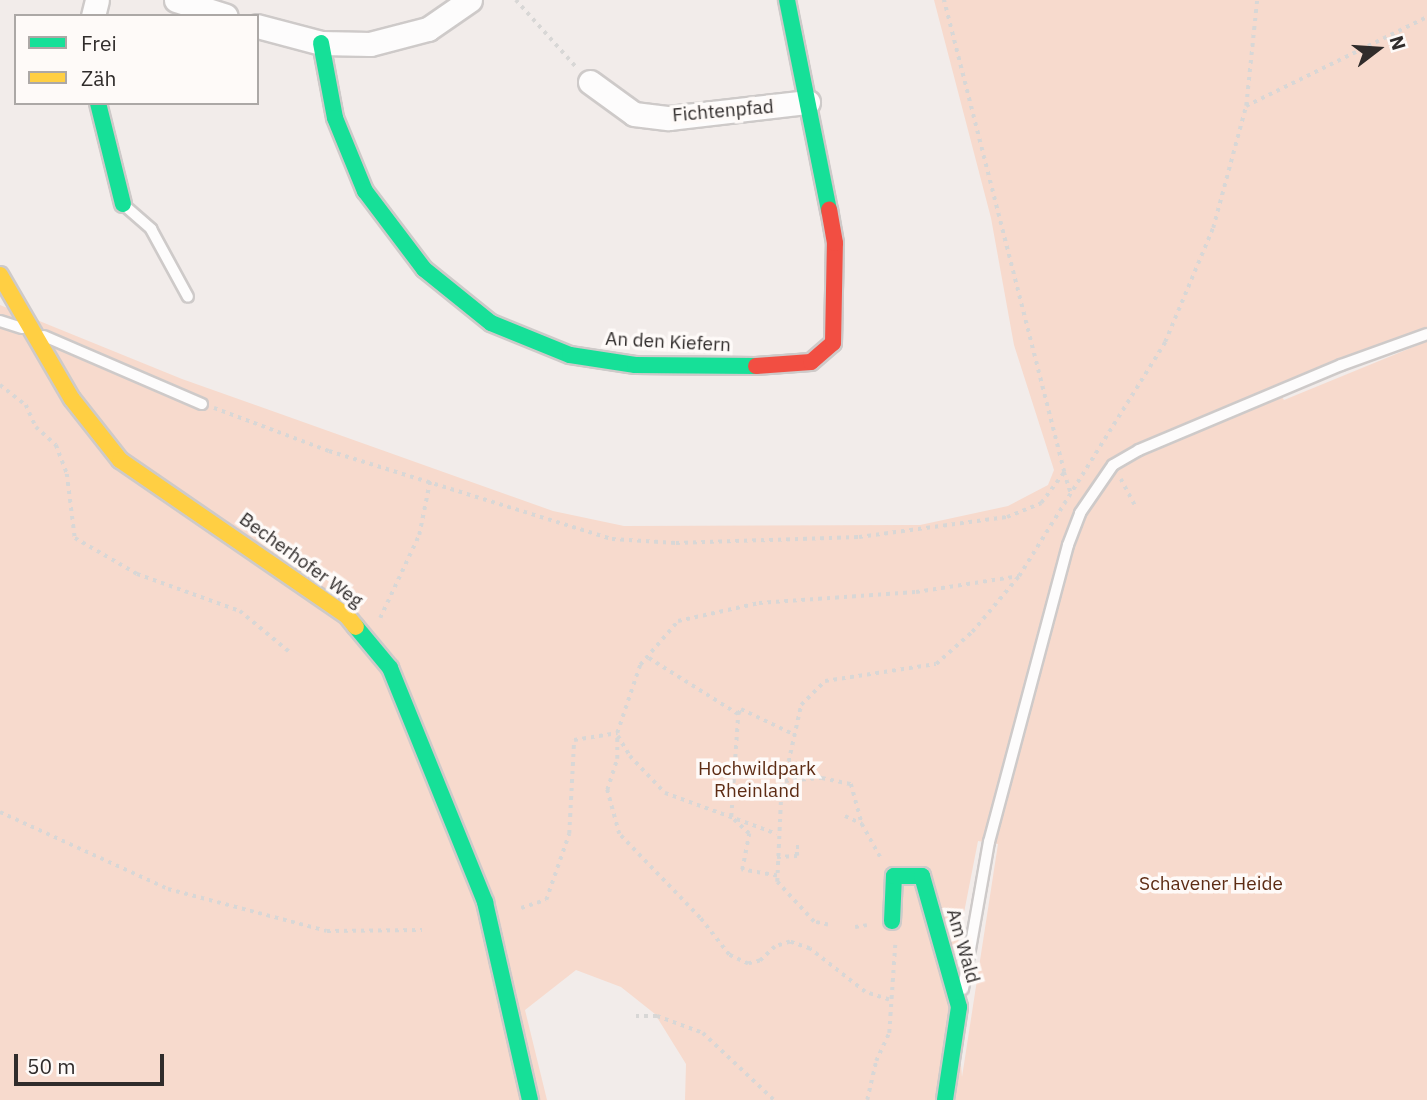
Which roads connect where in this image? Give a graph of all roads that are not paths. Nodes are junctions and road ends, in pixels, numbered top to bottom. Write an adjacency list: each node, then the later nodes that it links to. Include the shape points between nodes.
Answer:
1 (176, 0): 4 (street)
2 (470, 0): 6 (street, via 428,29 370,44)
3 (787, 0): 8 (street, An den Kiefern)
4 (220, 14)
5 (259, 27): 6 (street)
6 (321, 43): 8 (street, An den Kiefern, via 335,118 365,191 424,269 491,323 570,355 635,365 718,369 811,362 833,343 835,243)
7 (590, 82): 8 (street, Fichtenpfad, via 634,114 669,118)
8 (808, 102)
9 (98, 105): 10 (street)
10 (123, 204): 12 (lane, via 151,229)
11 (0, 275): 14 (street, Becherhofer Weg)
12 (188, 297)
13 (0, 321): 14 (lane)
14 (30, 331): 16 (lane); 19 (street, Becherhofer Weg, via 72,399 120,460 347,616 374,643 390,668 485,902)
15 (1427, 334): 18 (lane, via 1341,365 1113,465 1080,513 997,811)
16 (202, 404)
17 (892, 921): 18 (street, Am Wald, via 894,876 922,876)
18 (959, 1007): 20 (street, Am Wald)
19 (530, 1100)
20 (945, 1100)

